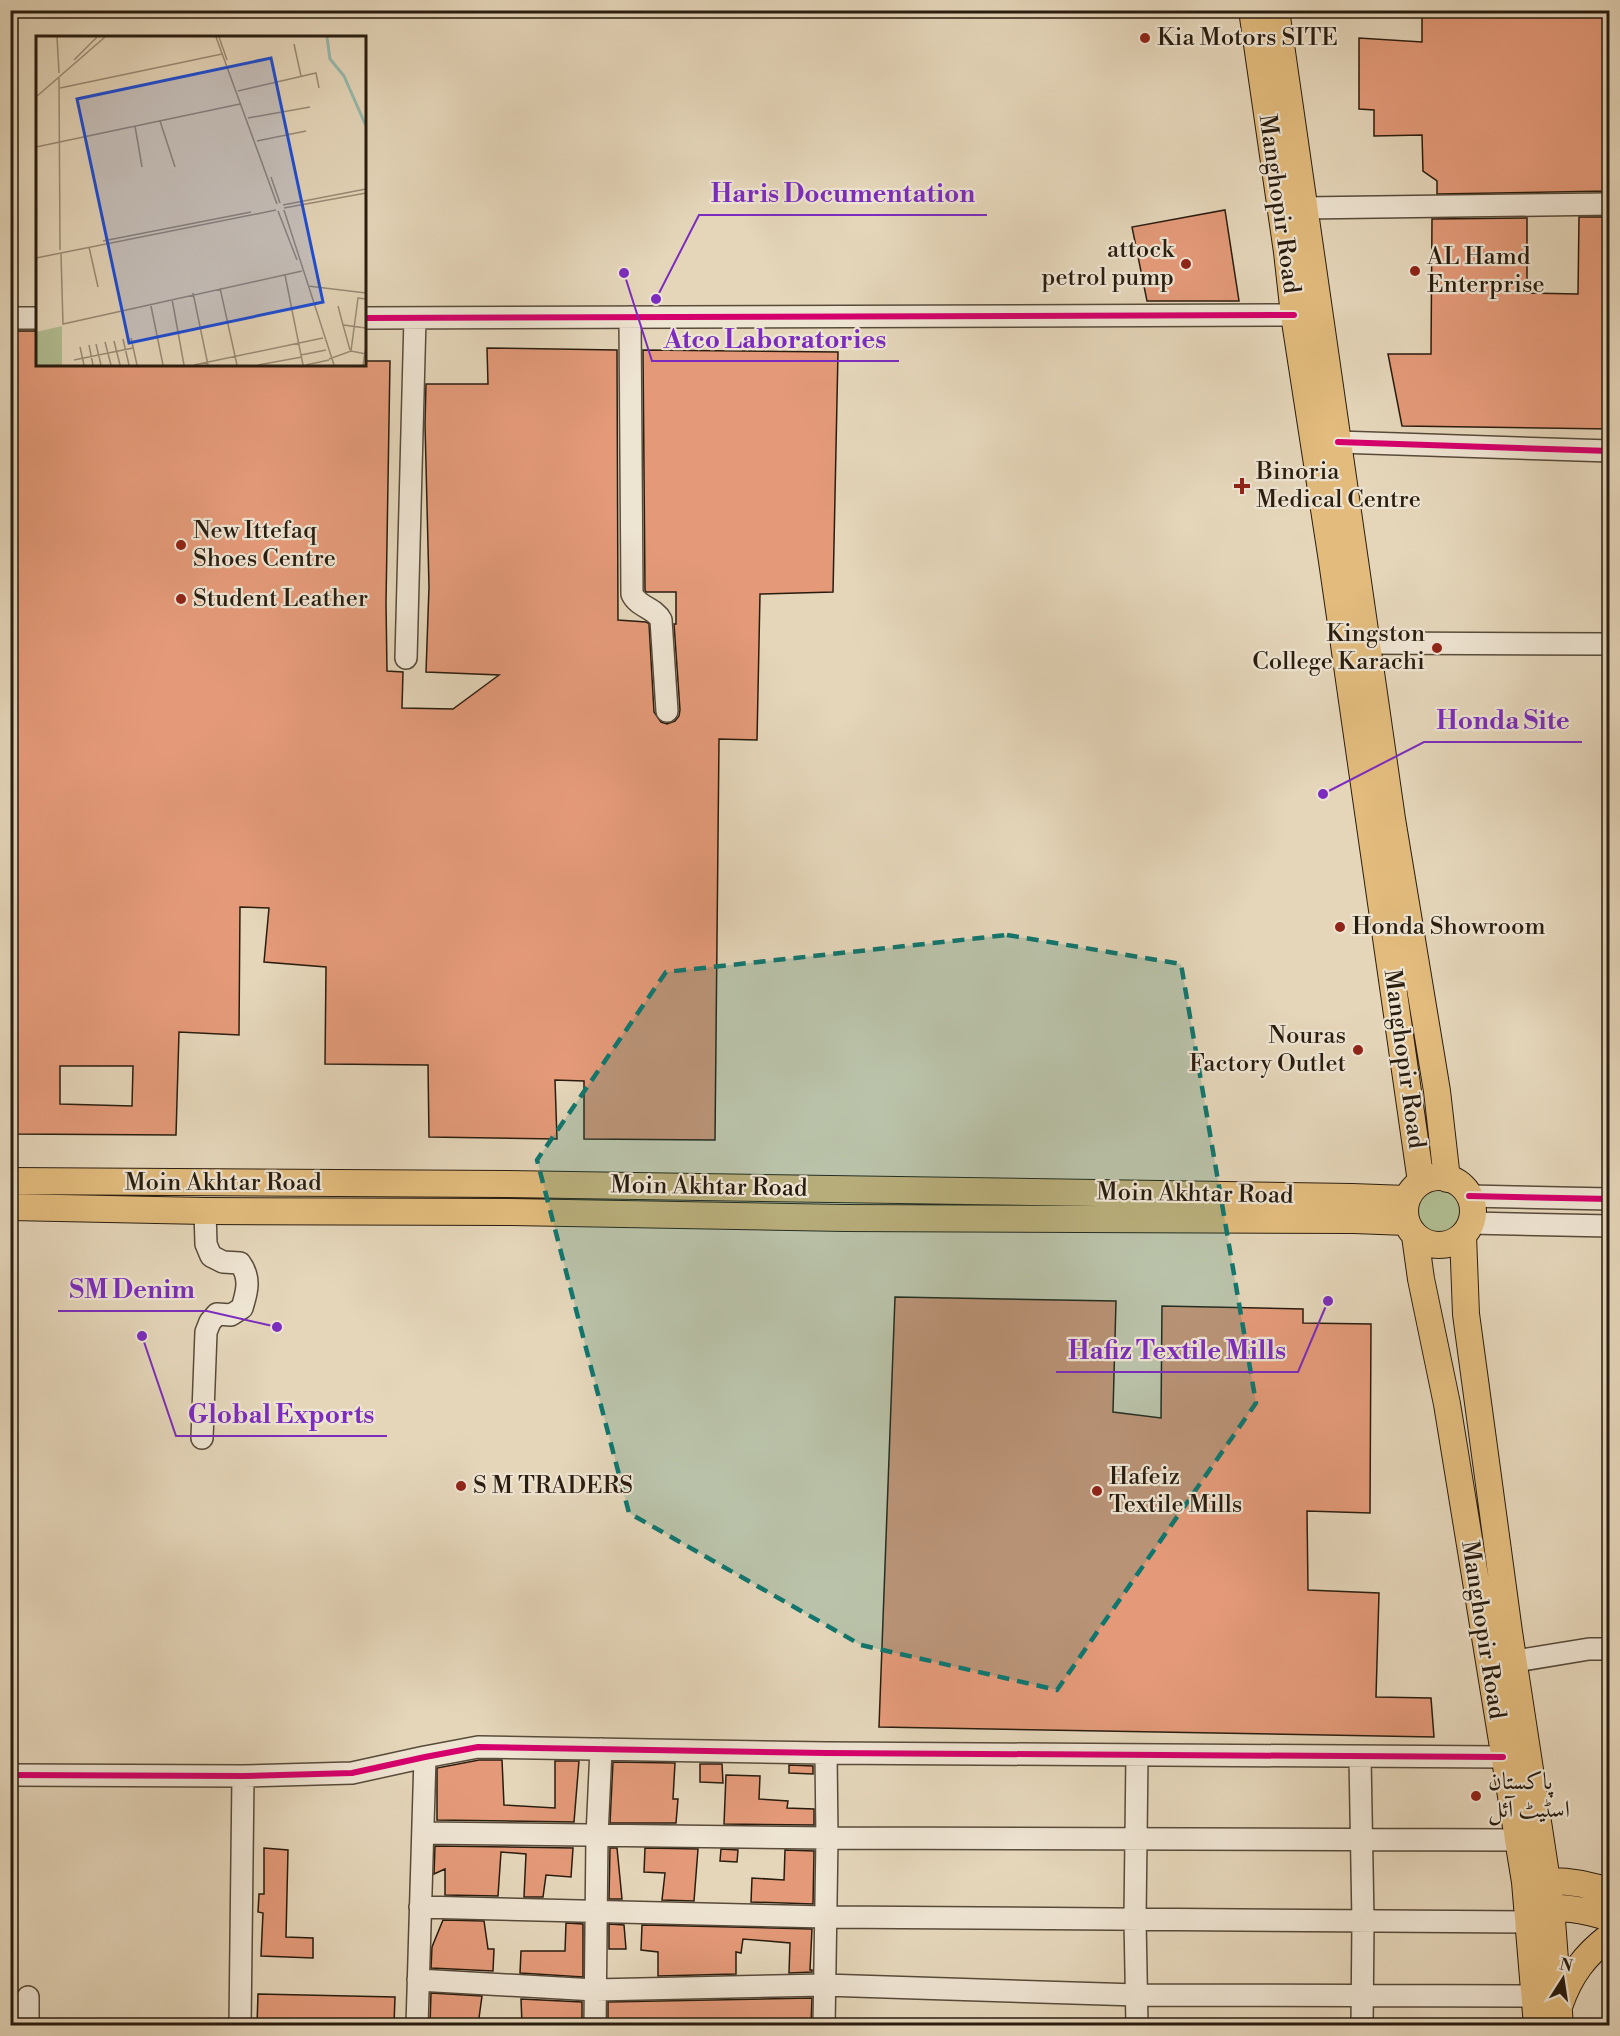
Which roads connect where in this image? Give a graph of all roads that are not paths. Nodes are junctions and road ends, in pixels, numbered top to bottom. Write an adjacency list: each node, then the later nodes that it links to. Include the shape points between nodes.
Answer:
1 (1252, 10): 5 (main road, Manghopir Road)
2 (1276, 10): 4 (main road)
3 (1610, 204): 4 (street)
4 (1304, 208): 11 (main road)
5 (1294, 315): 6 (street); 23 (main road, Manghopir Road, via 1333,573)
6 (630, 317): 10 (street); 16 (street, via 632,594 635,601 658,614 661,621)
7 (10, 318): 8 (street)
8 (36, 318)
9 (366, 318): 10 (street)
10 (415, 318): 15 (street)
11 (1338, 441): 12 (street); 13 (main road)
12 (1610, 451)
13 (1366, 643): 14 (street); 17 (main road, via 1437,1090)
14 (1610, 644)
15 (406, 658)
16 (666, 711)
17 (1447, 1179): 20 (main road); 23 (main road, via 1434,1178)
18 (10, 1181): 19 (main road, Moin Akhtar Road)
19 (845, 1189): 23 (main road, Moin Akhtar Road); 25 (main road)
20 (1469, 1196): 21 (street); 27 (main road, via 1473,1209)
21 (1610, 1199)
22 (10, 1207): 24 (main road, Moin Akhtar Road)
23 (1412, 1210): 25 (main road, Moin Akhtar Road, via 1342,1220); 27 (main road, via 1430,1244 1456,1240); 29 (main road, Manghopir Road)
24 (206, 1211): 25 (main road, Moin Akhtar Road); 30 (street, via 206,1244 211,1256 223,1262 240,1263 248,1286 242,1308 231,1314 218,1314 210,1322)
25 (844, 1218)
26 (1610, 1226): 27 (street)
27 (1467, 1229): 28 (main road, Manghopir Road)
28 (1465, 1301): 29 (main road, via 1457,1291 1445,1288 1433,1292); 32 (main road, Manghopir Road)
29 (1426, 1304): 32 (main road, Manghopir Road)
30 (202, 1438)
31 (1610, 1649): 32 (street)
32 (1501, 1664): 38 (main road, Manghopir Road); 47 (main road, Manghopir Road)
33 (601, 1749): 34 (street); 37 (street, via 478,1748); 42 (street)
34 (826, 1753): 35 (street); 43 (street)
35 (1137, 1755): 36 (street); 44 (street)
36 (1360, 1756): 38 (street); 45 (street)
37 (425, 1757): 40 (street, via 352,1773); 41 (street)
38 (1503, 1757): 46 (main road, Manghopir Road)
39 (10, 1775): 40 (street)
40 (243, 1776): 66 (street)
41 (423, 1833): 42 (street); 49 (street)
42 (597, 1836): 43 (street); 50 (street)
43 (827, 1838): 44 (street); 52 (street)
44 (1137, 1838): 45 (street); 54 (street)
45 (1361, 1839): 46 (street); 55 (street)
46 (1518, 1840): 47 (main road, Manghopir Road)
47 (1536, 1881): 48 (main road, via 1583,1883); 51 (main road, Manghopir Road)
48 (1610, 1892)
49 (420, 1907): 50 (street); 57 (street)
50 (596, 1912): 52 (street); 59 (street)
51 (1536, 1913): 53 (main road, via 1582,1910); 55 (street); 62 (main road, Manghopir Road); 64 (main road, Manghopir Road)
52 (826, 1917): 54 (street); 58 (street)
53 (1610, 1918)
54 (1135, 1919): 55 (street); 60 (street)
55 (1363, 1920): 61 (street)
56 (1610, 1935): 64 (main road, via 1592,1949 1566,1985)
57 (418, 1980): 59 (street); 67 (street)
58 (824, 1985): 59 (street); 60 (street); 69 (street)
59 (595, 1990): 68 (street)
60 (1137, 1995): 61 (street); 70 (street)
61 (1362, 1996): 62 (street); 71 (street)
62 (1535, 1996): 72 (main road, Manghopir Road)
63 (28, 1997): 65 (street)
64 (1560, 2016)
65 (28, 2025)
66 (240, 2025)
67 (417, 2025)
68 (595, 2025)
69 (824, 2025)
70 (1137, 2025)
71 (1362, 2025)
72 (1537, 2025)

